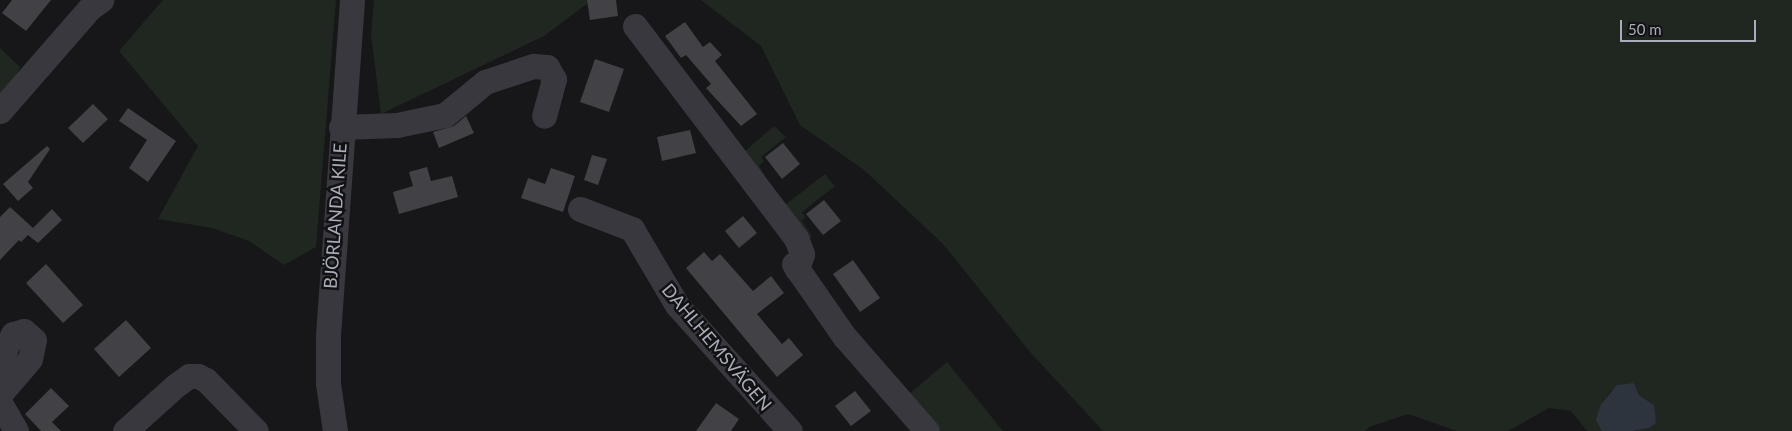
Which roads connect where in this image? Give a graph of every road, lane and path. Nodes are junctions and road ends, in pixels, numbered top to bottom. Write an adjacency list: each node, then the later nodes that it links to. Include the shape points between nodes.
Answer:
1 (101, 0): 4 (street, via 84,14)
2 (352, 0): 6 (street, BJÖRLANDA KILE)
3 (635, 26): 16 (street, via 796,238 802,254 796,266 844,336)
4 (0, 111)
5 (544, 116): 6 (street, via 554,79 548,67 534,66 485,82 445,115 373,128)
6 (341, 127): 14 (street, BJÖRLANDA KILE, via 328,334 328,383)
7 (580, 210): 15 (street, DAHLHEMSVÄGEN, via 632,229 677,305)
8 (0, 386): 9 (street, via 5,349 13,334 24,332 34,340 30,359)
9 (0, 394)
10 (0, 403): 11 (street)
11 (16, 431)
12 (125, 431): 13 (street, via 174,386 189,376 198,376 206,380)
13 (256, 431)
14 (335, 431)
15 (790, 431)
16 (927, 431)

